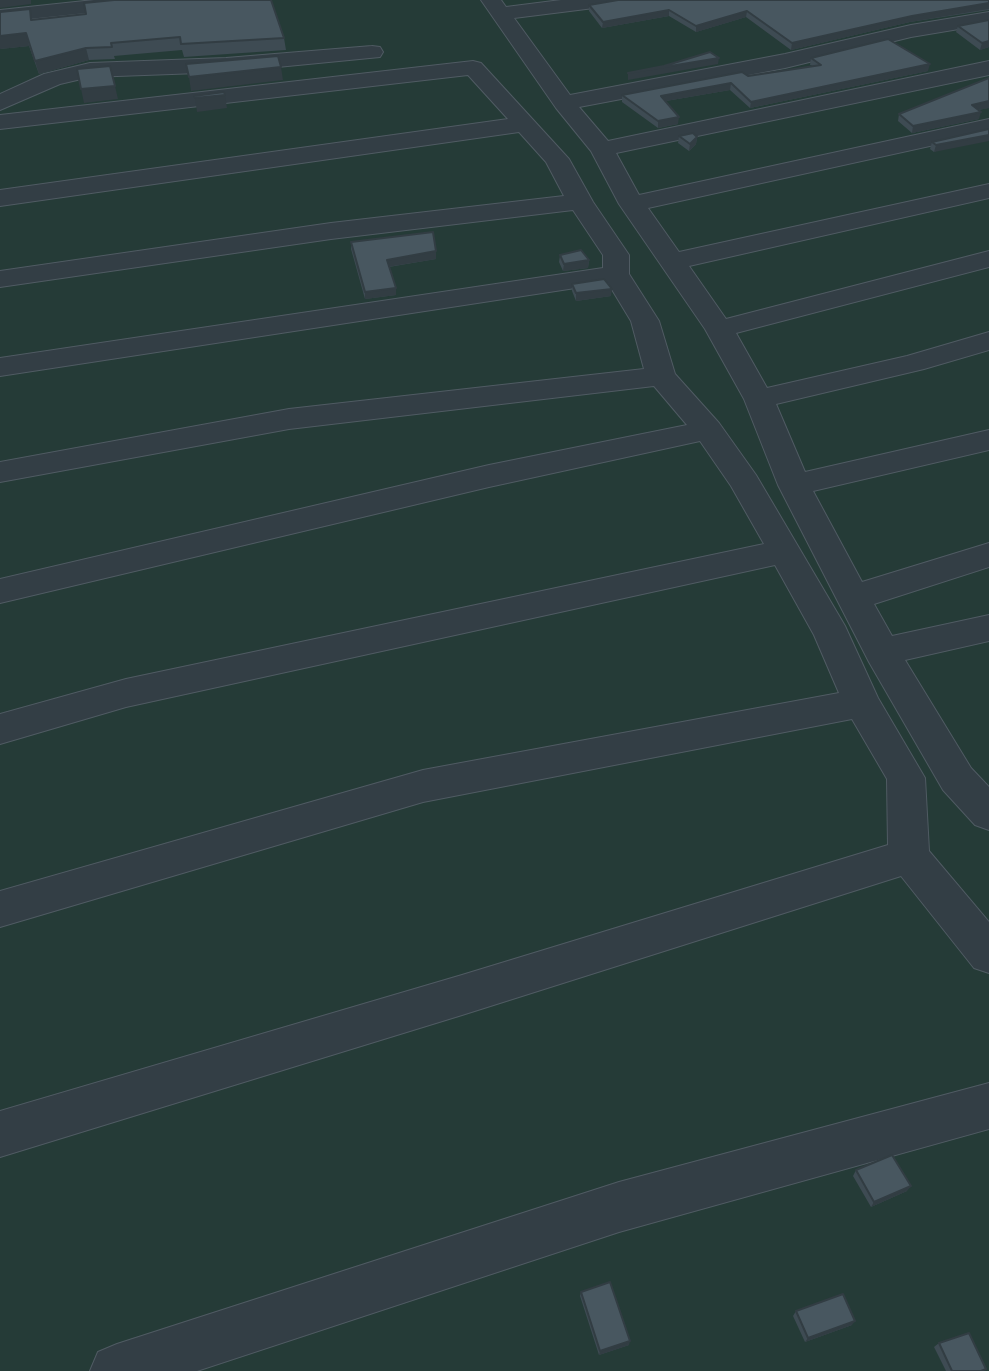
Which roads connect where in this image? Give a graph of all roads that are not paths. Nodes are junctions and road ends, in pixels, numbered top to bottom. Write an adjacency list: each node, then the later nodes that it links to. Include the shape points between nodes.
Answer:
1 (152, 0): 4 (street)
2 (610, 0): 3 (street)
3 (495, 7): 9 (street)
4 (0, 16)
5 (989, 18): 9 (street)
6 (372, 52): 8 (street, via 226,65 90,70 51,79)
7 (989, 68): 13 (street)
8 (0, 103)
9 (564, 103): 13 (street)
10 (0, 122): 11 (street, via 473,68)
11 (525, 124): 15 (street); 16 (street, via 557,159)
12 (989, 125): 17 (street)
13 (602, 149): 17 (street)
14 (989, 191): 19 (street)
15 (0, 198)
16 (580, 202): 20 (street, via 616,255); 21 (street, via 331,231)
17 (632, 204): 19 (street)
18 (989, 259): 22 (street)
19 (672, 262): 22 (street)
20 (616, 274): 24 (street); 25 (street, via 645,321)
21 (0, 279)
22 (719, 329): 26 (street)
23 (989, 341): 26 (street)
24 (0, 367)
25 (660, 376): 27 (lane); 29 (lane, via 289,419)
26 (759, 399): 30 (street)
27 (708, 429): 31 (lane, via 745,482); 33 (street)
28 (989, 440): 30 (street)
29 (0, 472)
30 (794, 485): 34 (street)
31 (783, 552): 37 (lane, via 832,635); 38 (street, via 126,693)
32 (989, 555): 34 (street)
33 (0, 591)
34 (852, 598): 36 (street)
35 (989, 628): 36 (street)
36 (882, 652): 39 (street)
37 (862, 703): 41 (lane, via 906,778); 42 (street, via 424,786)
38 (0, 729)
39 (973, 775): 40 (street)
40 (989, 813)
41 (909, 856): 43 (lane); 45 (street)
42 (0, 908)
43 (989, 954)
44 (989, 1106): 46 (street, via 619,1206)
45 (0, 1134)
46 (117, 1371)

